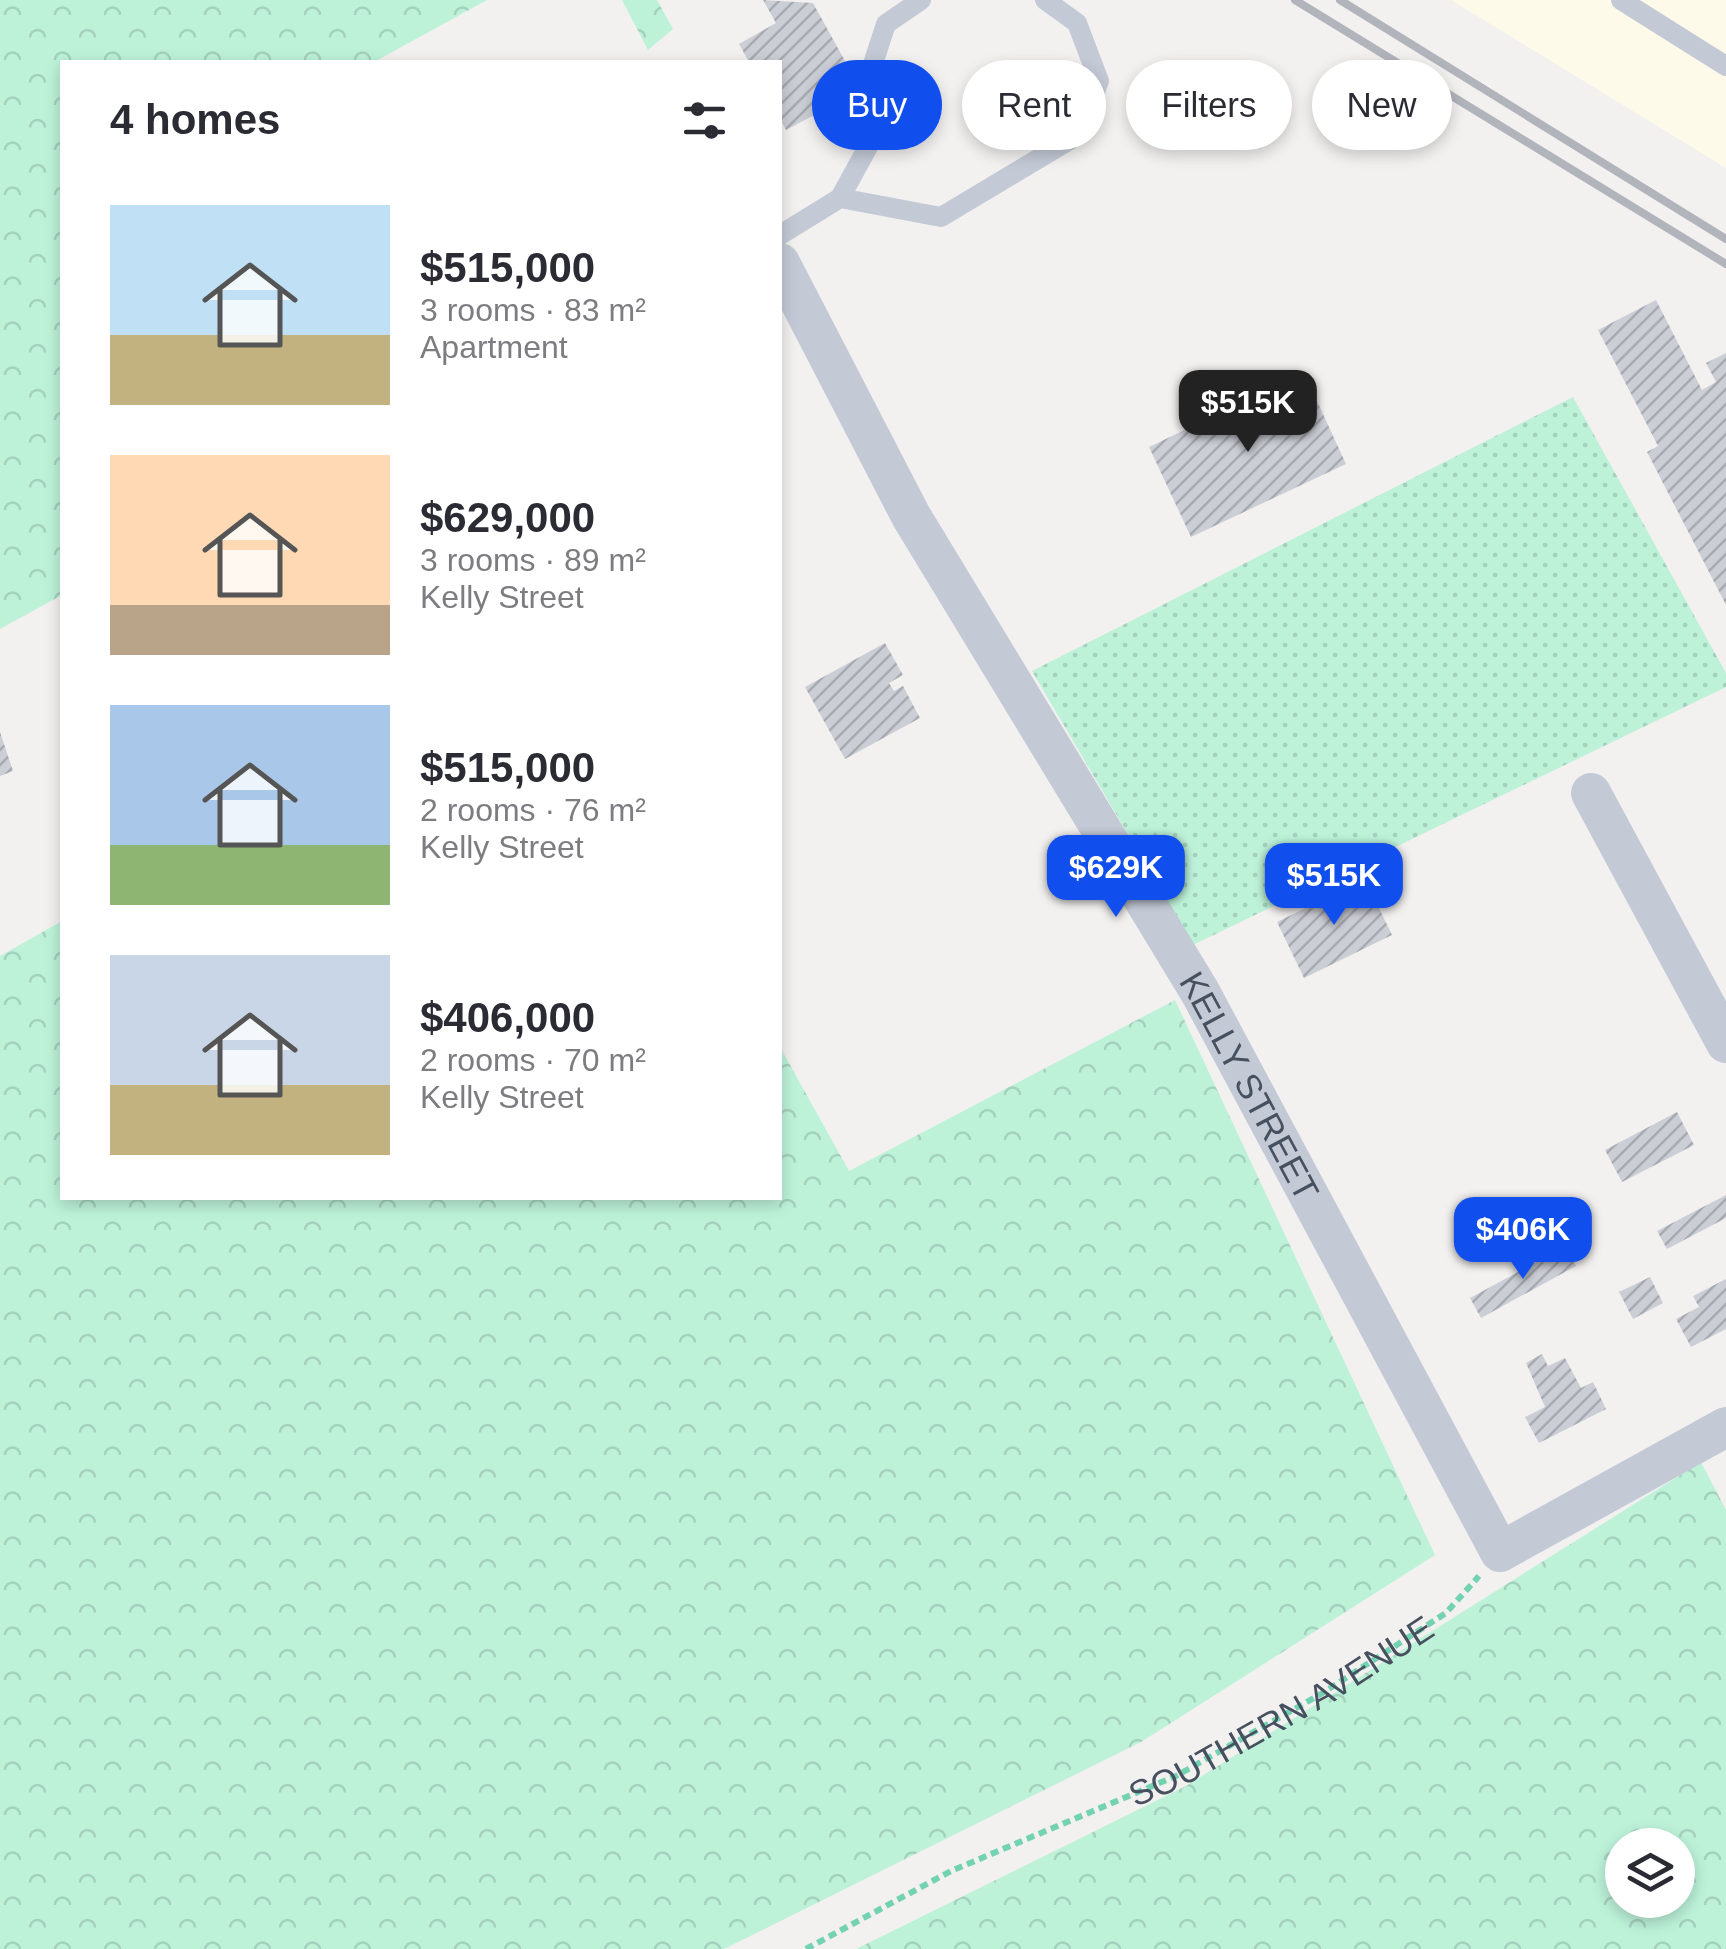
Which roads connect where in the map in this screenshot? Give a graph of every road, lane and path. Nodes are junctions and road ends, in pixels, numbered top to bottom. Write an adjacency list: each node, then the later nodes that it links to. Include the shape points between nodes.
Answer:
1 (921, 0): 5 (lane, via 886,24 872,67 875,134)
2 (1045, 0): 5 (lane, via 1077,24 1099,81 1078,135 941,217)
3 (1621, 0): 4 (lane)
4 (1726, 66)
5 (840, 198): 6 (lane)
6 (782, 235)
7 (782, 266): 11 (street, KELLY STREET, via 911,516 1200,992)
8 (1591, 793): 9 (street)
9 (1726, 1043)
10 (1726, 1426): 11 (street)
11 (1500, 1552): 12 (path, SOUTHERN AVENUE, via 1446,1613 1321,1694 1176,1776 952,1871)
12 (806, 1949)

